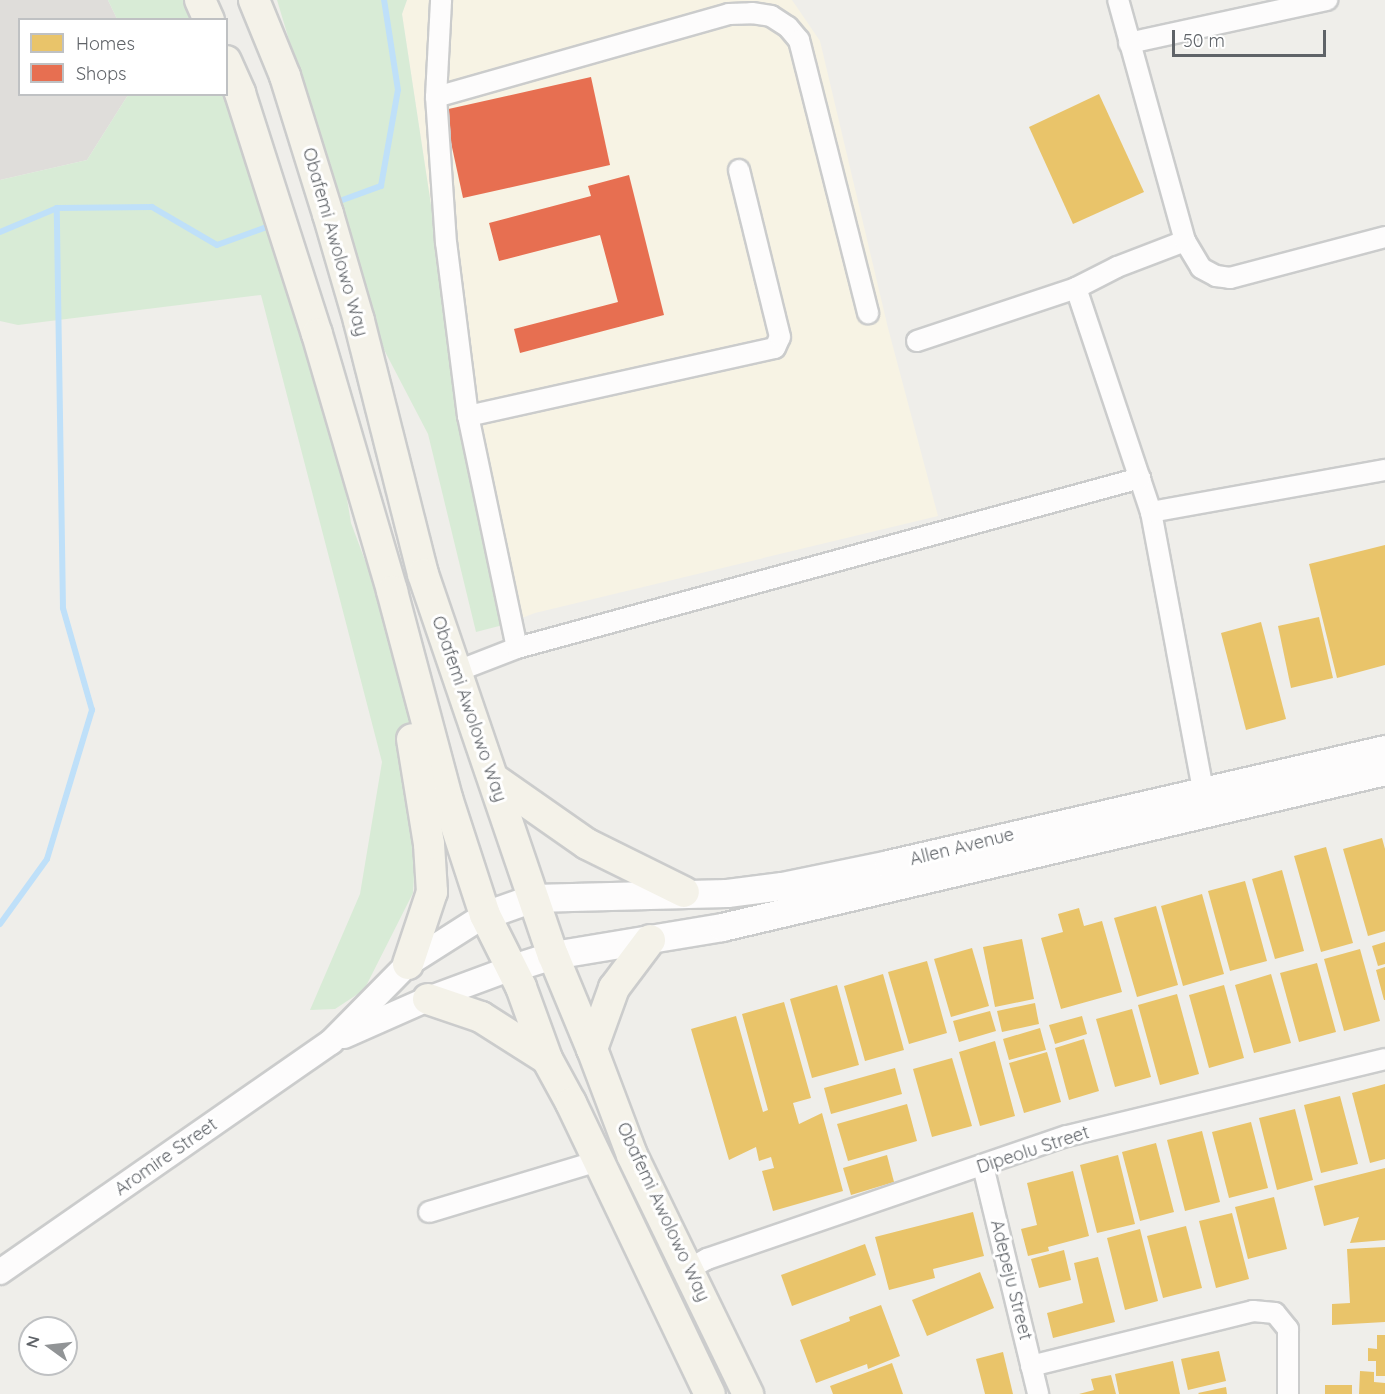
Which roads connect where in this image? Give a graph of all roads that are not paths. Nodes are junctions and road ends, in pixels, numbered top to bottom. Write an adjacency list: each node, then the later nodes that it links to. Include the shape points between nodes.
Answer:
1 (200, 0): 6 (main road)
2 (254, 0): 22 (main road, Obafemi Awolowo Way, via 285,76 359,321 423,574)
3 (441, 0): 9 (street)
4 (1118, 0): 7 (street)
5 (1327, 0): 7 (street)
6 (208, 18)
7 (1129, 43): 12 (street)
8 (228, 66): 19 (main road, Obafemi Awolowo Way, via 317,334)
9 (436, 97): 14 (street, via 729,14 771,16 800,40); 16 (street, via 446,243)
10 (739, 170): 16 (street, via 780,337 775,348)
11 (1385, 237): 12 (street, via 1230,278 1201,268)
12 (1185, 241): 13 (street, via 1117,267)
13 (1076, 288): 15 (street); 18 (street)
14 (868, 313)
15 (917, 341)
16 (468, 416): 21 (street)
17 (1385, 470): 20 (street)
18 (1140, 478): 20 (street); 21 (street)
19 (368, 506): 29 (main road, Obafemi Awolowo Way, via 447,798); 32 (main road, via 429,844 431,901)
20 (1151, 512): 26 (street)
21 (517, 648): 22 (street)
22 (455, 672): 25 (main road, Obafemi Awolowo Way)
23 (1385, 749): 26 (main road, Allen Avenue)
24 (1385, 771): 30 (main road, Allen Avenue, via 853,897)
25 (495, 779): 27 (main road, via 587,844); 28 (main road, Obafemi Awolowo Way)
26 (1203, 790): 27 (main road, Allen Avenue, via 782,886 726,893)
27 (684, 892): 28 (main road, Allen Avenue)
28 (533, 898): 29 (main road, Allen Avenue); 31 (main road, Obafemi Awolowo Way)
29 (485, 915): 32 (street, Aromire Street); 33 (main road, Obafemi Awolowo Way)
30 (650, 940): 31 (main road, Allen Avenue); 36 (main road, via 614,988)
31 (553, 955): 33 (main road, Allen Avenue); 36 (main road, Obafemi Awolowo Way)
32 (408, 964): 35 (street, Aromire Street)
33 (512, 968): 34 (street, Aromire Street); 37 (main road, Obafemi Awolowo Way)
34 (428, 999): 35 (street, Aromire Street); 37 (main road, via 481,1017)
35 (331, 1042): 43 (street, Aromire Street)
36 (592, 1049): 42 (main road, Obafemi Awolowo Way, via 632,1155)
37 (547, 1059): 39 (main road, Obafemi Awolowo Way)
38 (1385, 1059): 40 (street, Dipeolu Street, via 1067,1136)
39 (598, 1161): 41 (street); 45 (main road, Obafemi Awolowo Way)
40 (983, 1166): 42 (street, Dipeolu Street, via 707,1259); 44 (street, Adepeju Street)
41 (429, 1212)
42 (688, 1269): 46 (main road, Obafemi Awolowo Way)
43 (0, 1272)
44 (1032, 1366): 47 (street, Adepeju Street); 48 (street, via 1253,1311 1275,1313 1288,1329)
45 (710, 1394)
46 (748, 1394)
47 (1038, 1394)
48 (1288, 1394)

